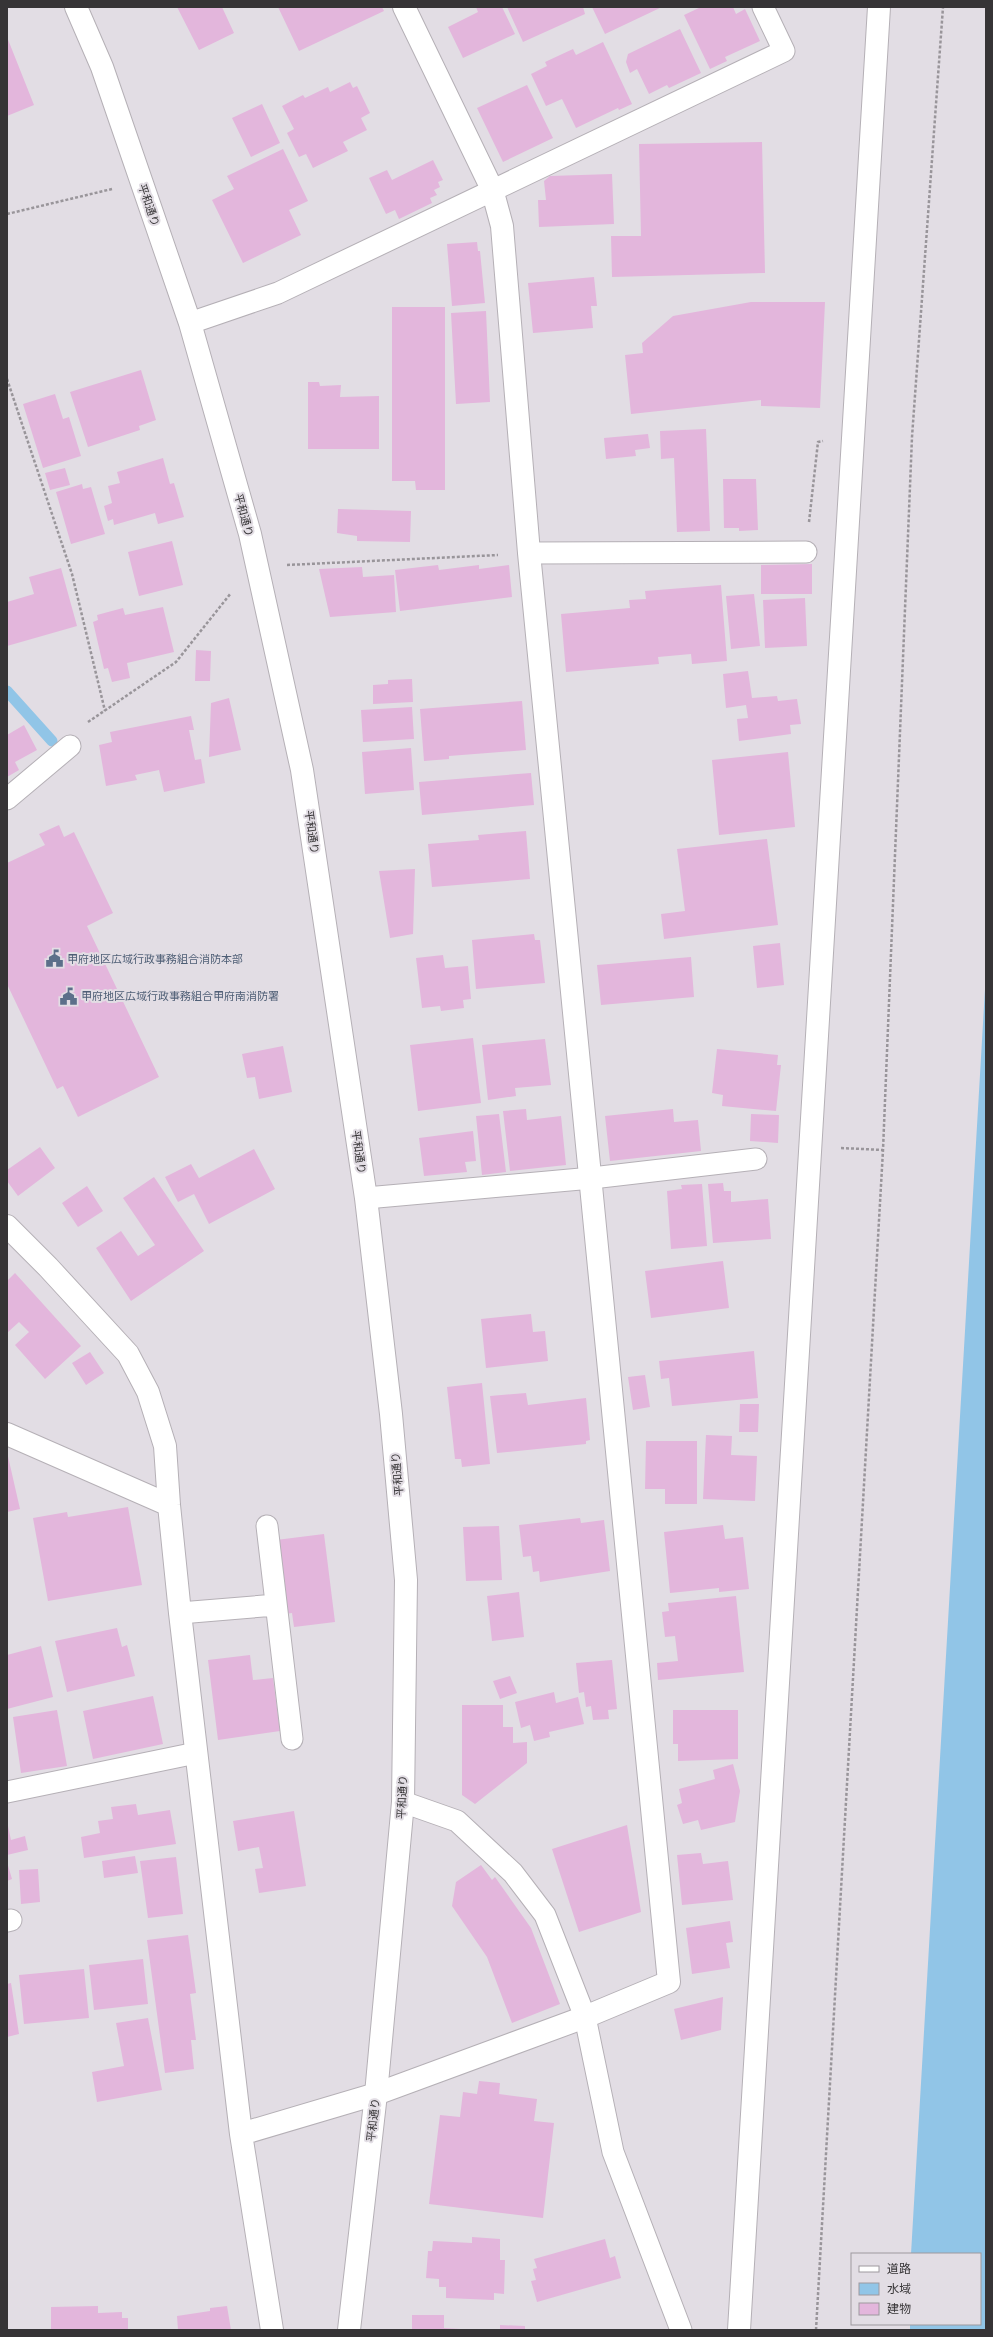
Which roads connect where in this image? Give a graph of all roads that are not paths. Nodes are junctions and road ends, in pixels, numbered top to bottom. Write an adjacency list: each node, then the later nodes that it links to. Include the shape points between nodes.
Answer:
1 (76, 7): 6 (main road, 平和通り, via 102,67)
2 (404, 7): 5 (main road)
3 (763, 7): 5 (lane, via 784,51)
4 (879, 7): 30 (main road)
5 (492, 190): 6 (lane, via 278,293); 8 (main road, via 502,226)
6 (190, 323): 13 (main road, 平和通り, via 250,534 302,770)
7 (806, 552): 8 (lane)
8 (529, 553): 12 (main road)
9 (70, 746): 10 (lane)
10 (7, 800)
11 (756, 1159): 12 (lane)
12 (592, 1178): 13 (lane); 24 (main road, via 669,1982)
13 (366, 1198): 23 (main road, 平和通り, via 391,1414 406,1580)
14 (7, 1226): 16 (main road, via 128,1354 148,1392 165,1446)
15 (7, 1434): 16 (main road)
16 (169, 1505): 19 (main road)
17 (267, 1526): 18 (lane)
18 (276, 1605): 19 (lane); 20 (lane)
19 (180, 1613): 21 (main road)
20 (292, 1739)
21 (196, 1753): 22 (lane); 26 (main road)
22 (7, 1792)
23 (403, 1802): 24 (lane, via 457,1821 513,1874 545,1915); 25 (main road, 平和通り)
24 (585, 2017): 25 (main road); 29 (lane, via 612,2152)
25 (376, 2094): 26 (main road); 28 (main road, 平和通り)
26 (241, 2134): 27 (main road)
27 (272, 2330)
28 (349, 2330)
29 (681, 2330)
30 (739, 2330)

